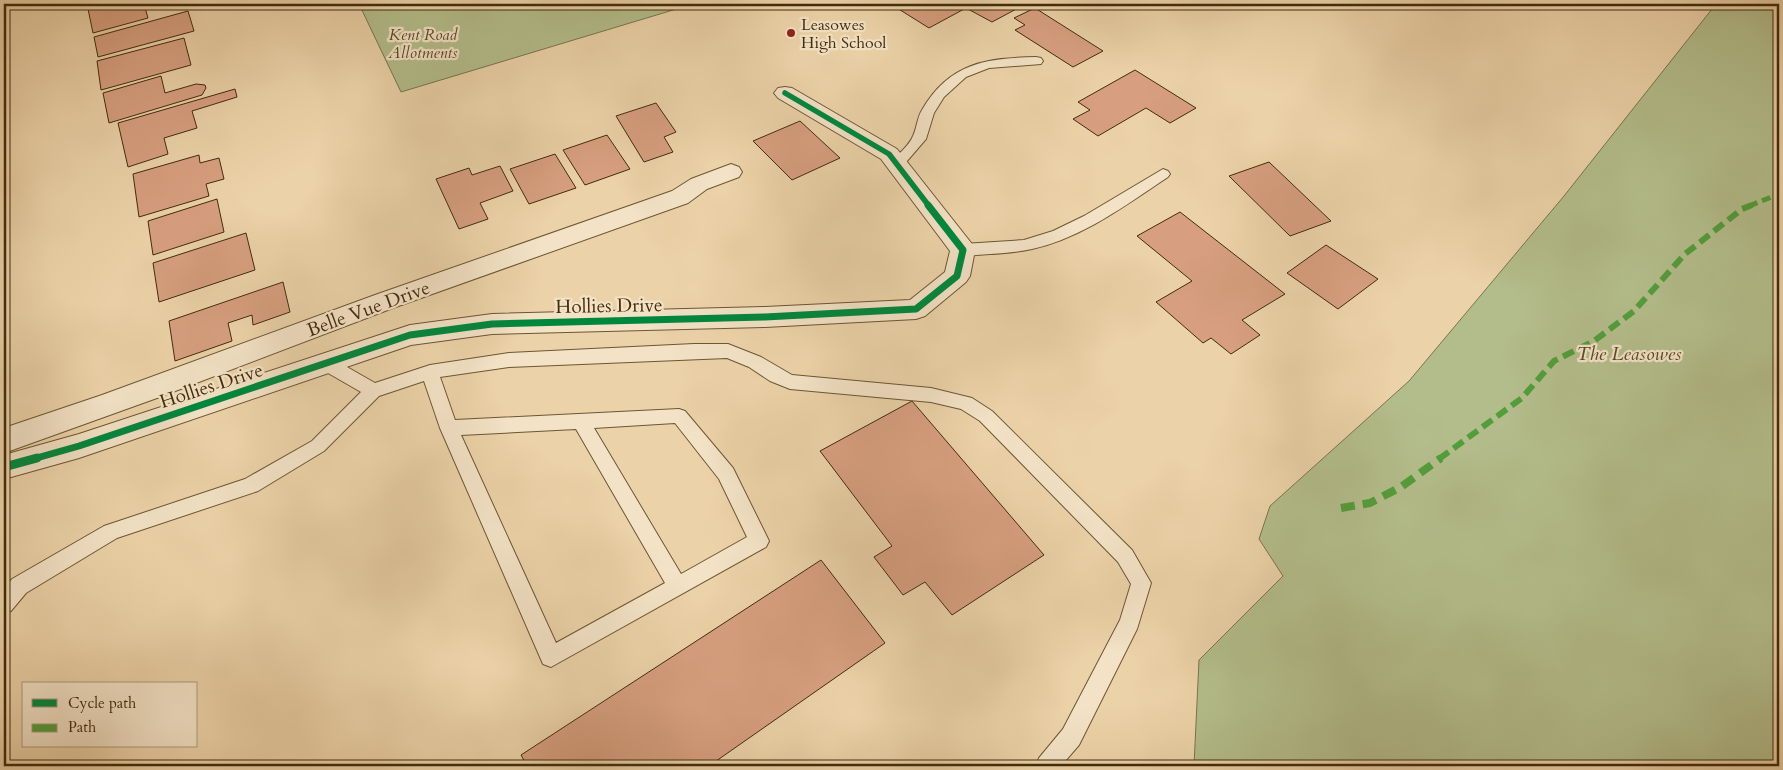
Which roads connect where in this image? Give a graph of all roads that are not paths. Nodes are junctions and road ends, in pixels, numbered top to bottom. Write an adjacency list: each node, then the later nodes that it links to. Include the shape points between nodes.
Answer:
1 (1036, 61): 3 (lane, via 1001,61 969,69 945,86 927,112 920,138)
2 (785, 93): 3 (street, via 889,154)
3 (896, 165): 6 (street)
4 (731, 172): 12 (street, Belle Vue Drive, via 699,184 680,197)
5 (1164, 174): 6 (lane, via 1070,230 1043,241 1022,246)
6 (963, 250): 7 (street, Hollies Drive, via 957,276 916,309 765,317 492,324 410,335)
7 (328, 364): 9 (lane); 13 (street, Hollies Drive)
8 (430, 372): 9 (lane); 11 (lane); 16 (lane, via 509,360 728,351 790,382 931,395 966,402 986,416 1125,556 1141,583 1130,622 1071,737)
9 (373, 391): 15 (lane, via 318,446 251,485 111,532 19,586)
10 (581, 421): 11 (lane); 14 (lane); 14 (lane, via 679,416 726,474 759,541)
11 (449, 428): 14 (lane, via 551,657)
12 (4, 441)
13 (4, 467)
14 (678, 587)
15 (4, 604)
16 (1047, 766)

